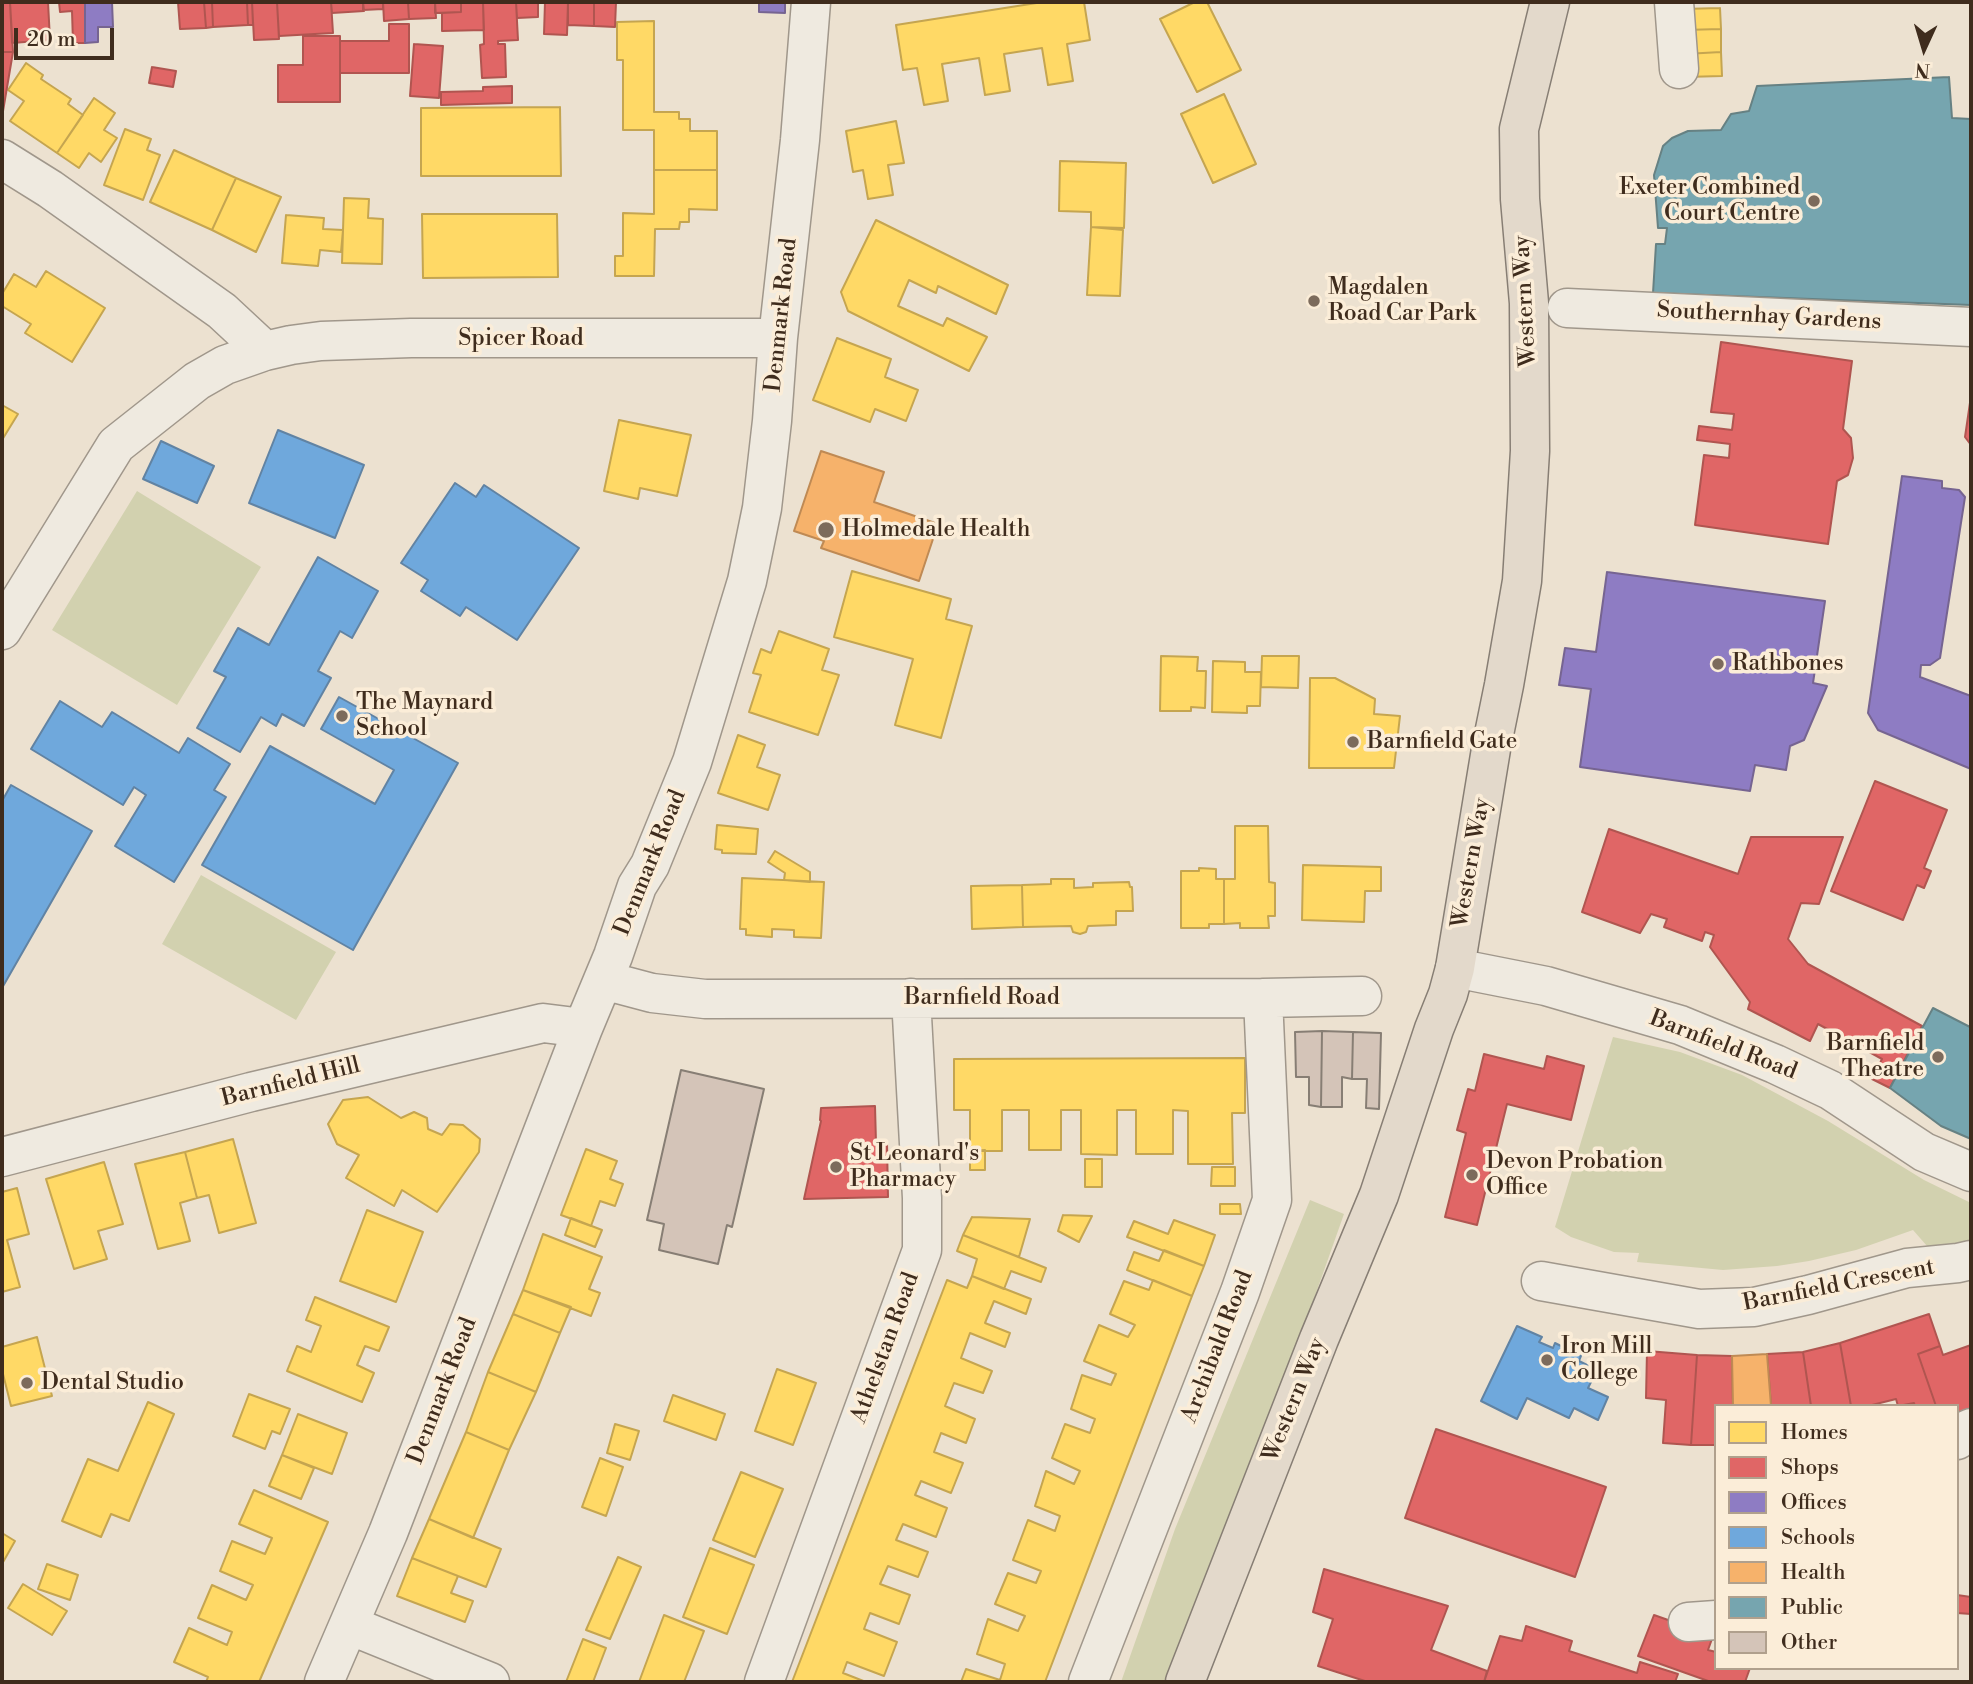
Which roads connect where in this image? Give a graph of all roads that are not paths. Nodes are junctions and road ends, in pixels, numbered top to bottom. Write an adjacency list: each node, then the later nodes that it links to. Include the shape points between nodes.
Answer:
1 (811, 2): 8 (street, Denmark Road)
2 (1550, 2): 11 (main road, Western Way, via 1519,129 1530,344 1530,451 1522,581)
3 (1674, 2): 4 (street)
4 (1679, 69)
5 (2, 159): 9 (street, via 222,310)
6 (1567, 308): 7 (street, Southernhay Gardens)
7 (1971, 327)
8 (778, 338): 9 (street, Spicer Road, via 411,338 321,341); 12 (street, Denmark Road, via 762,508 747,581 692,762 637,886)
9 (265, 351): 10 (street, Spicer Road, via 197,381 116,445)
10 (2, 630)
11 (1455, 968): 18 (street, Barnfield Road, via 1546,986 1680,1026 1830,1090 1924,1152); 26 (main road, Western Way, via 1379,1195)
12 (603, 980): 14 (street, Barnfield Road, via 652,993 705,999); 16 (street, Denmark Road)
13 (1362, 996): 15 (street, Barnfield Road)
14 (911, 998): 15 (street, Barnfield Road); 24 (street, Athelstan Road, via 922,1250)
15 (1263, 999): 25 (street, Archibald Road, via 1272,1200)
16 (583, 1028): 17 (street, Barnfield Hill, via 543,1023); 21 (street, Denmark Road)
17 (2, 1157)
18 (1971, 1172)
19 (1971, 1260): 20 (street, Barnfield Crescent, via 1907,1268 1754,1307 1699,1308)
20 (1541, 1281)
21 (349, 1625): 22 (street, Denmark Road); 23 (street)
22 (324, 1682)
23 (490, 1682)
24 (764, 1682)
25 (1088, 1682)
26 (1185, 1682)

